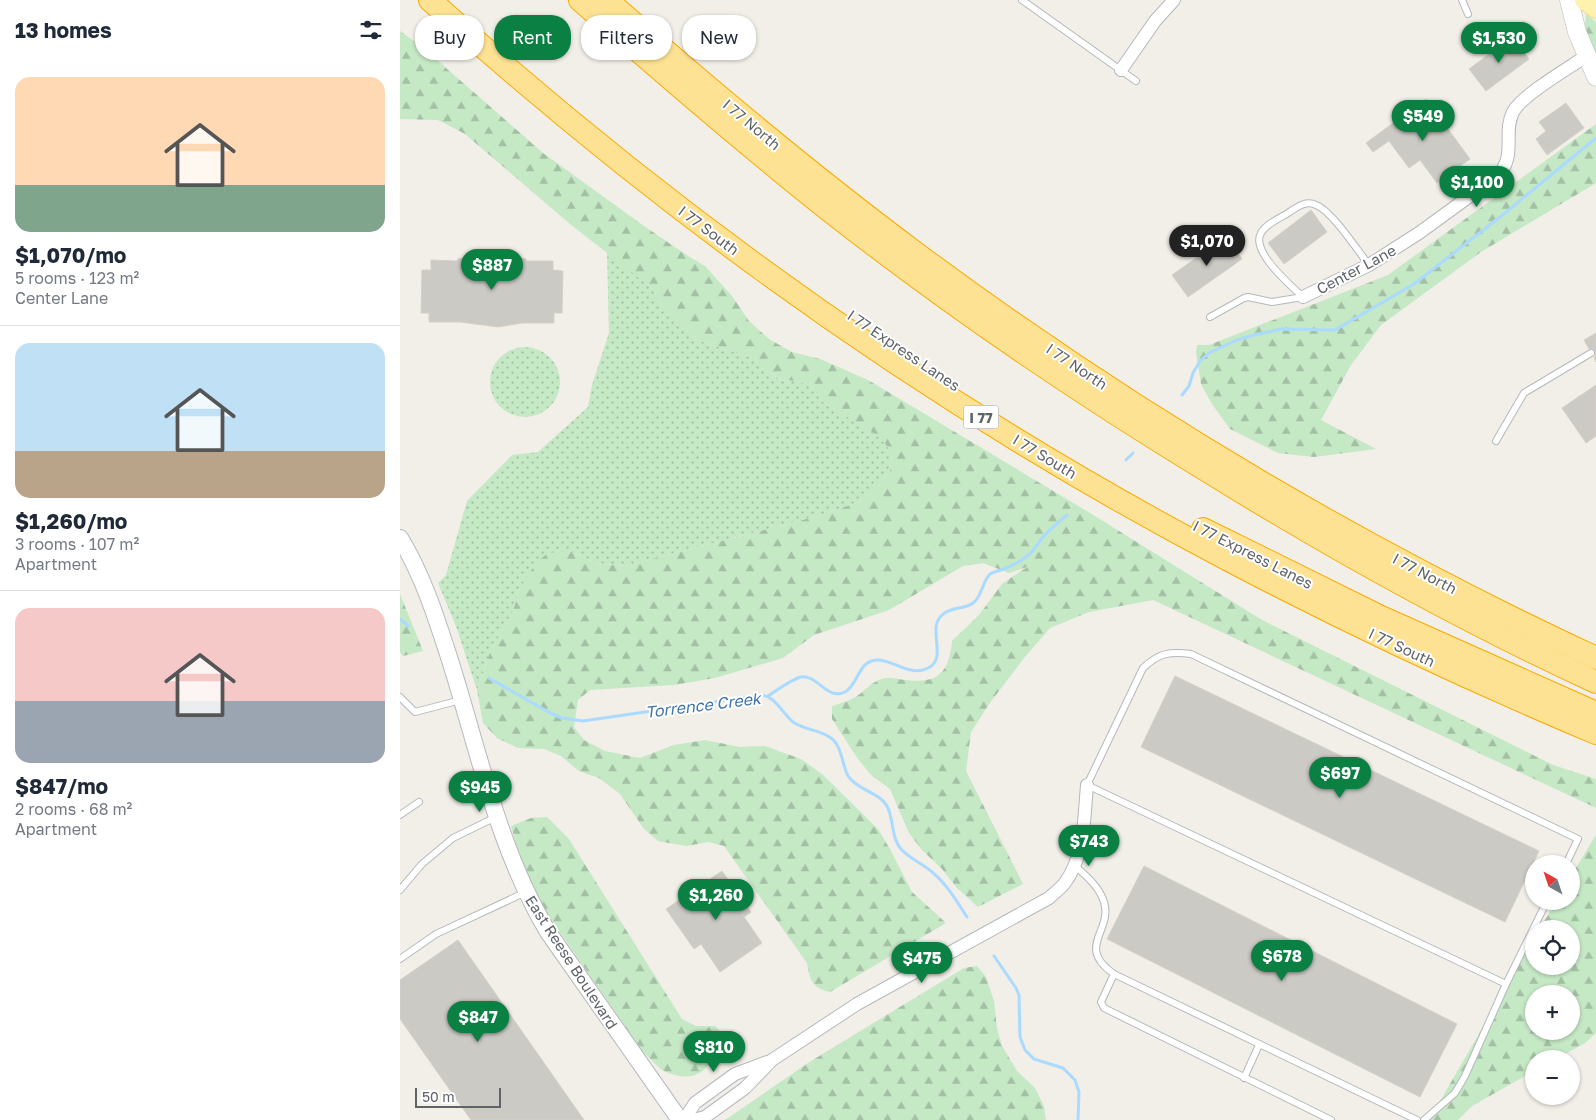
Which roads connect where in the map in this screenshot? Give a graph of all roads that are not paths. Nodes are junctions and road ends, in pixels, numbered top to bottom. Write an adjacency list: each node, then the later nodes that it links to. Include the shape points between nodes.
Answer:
1 (430, 0): 27 (highway, I 77 South / I 77, via 526,85 665,197 793,292 956,402 1076,475 1239,566 1373,633)
2 (452, 0): 26 (highway, I 77 Express Lanes / I 77, via 593,122 734,231 870,328 1011,419 1156,504 1230,543 1398,625)
3 (580, 0): 23 (highway, via 702,106 832,212 1039,363 1323,541 1470,622)
4 (607, 0): 22 (highway, I 77 North, via 843,198 981,300 1111,389 1333,524 1480,602)
5 (1022, 0): 13 (lane)
6 (1174, 0): 13 (street)
7 (1462, 0): 11 (lane)
8 (1569, 0): 12 (main road)
9 (1585, 0): 10 (main road)
10 (1596, 8)
11 (1468, 14)
12 (1586, 56): 14 (main road); 16 (street, Center Lane, via 1516,106 1510,121 1507,160 1501,172)
13 (1121, 70): 15 (lane)
14 (1596, 77)
15 (1136, 81)
16 (1369, 265): 17 (street, Center Lane); 17 (lane, via 1327,212 1310,203 1300,205 1268,226 1259,239 1266,258)
17 (1303, 297): 18 (lane, via 1272,302 1248,297)
18 (1210, 317)
19 (1591, 352): 20 (lane, via 1524,393)
20 (1496, 442)
21 (400, 538): 25 (street, East Reese Boulevard, via 433,608)
22 (1596, 658)
23 (1596, 682)
24 (400, 697): 25 (lane, via 415,712)
25 (462, 700): 31 (street, East Reese Boulevard)
26 (1596, 713)
27 (1596, 733)
28 (1087, 785): 32 (lane, via 1143,668 1163,654 1191,654 1578,839); 33 (street, via 1082,841); 39 (lane)
29 (419, 802): 30 (lane)
30 (400, 815)
31 (498, 816): 34 (lane, via 453,838 422,864); 35 (street, East Reese Boulevard)
32 (1570, 855)
33 (1075, 866): 38 (lane, via 1099,891 1104,902 1105,914 1096,953); 41 (street, via 1064,884 1049,898 857,1004)
34 (400, 890)
35 (526, 892): 37 (lane, via 436,934); 43 (street, East Reese Boulevard, via 548,932)
36 (1543, 910): 39 (lane)
37 (400, 959)
38 (1114, 974): 40 (lane); 42 (lane, via 1101,1002 1106,1010)
39 (1506, 984): 47 (lane, via 1454,1093)
40 (1259, 1045): 42 (lane); 46 (lane)
41 (772, 1060): 43 (street, via 735,1074 695,1103); 44 (street, via 745,1088 704,1117)
42 (1244, 1078): 45 (lane)
43 (682, 1120)
44 (693, 1120)
45 (1331, 1120)
46 (1417, 1120)
47 (1424, 1120)

